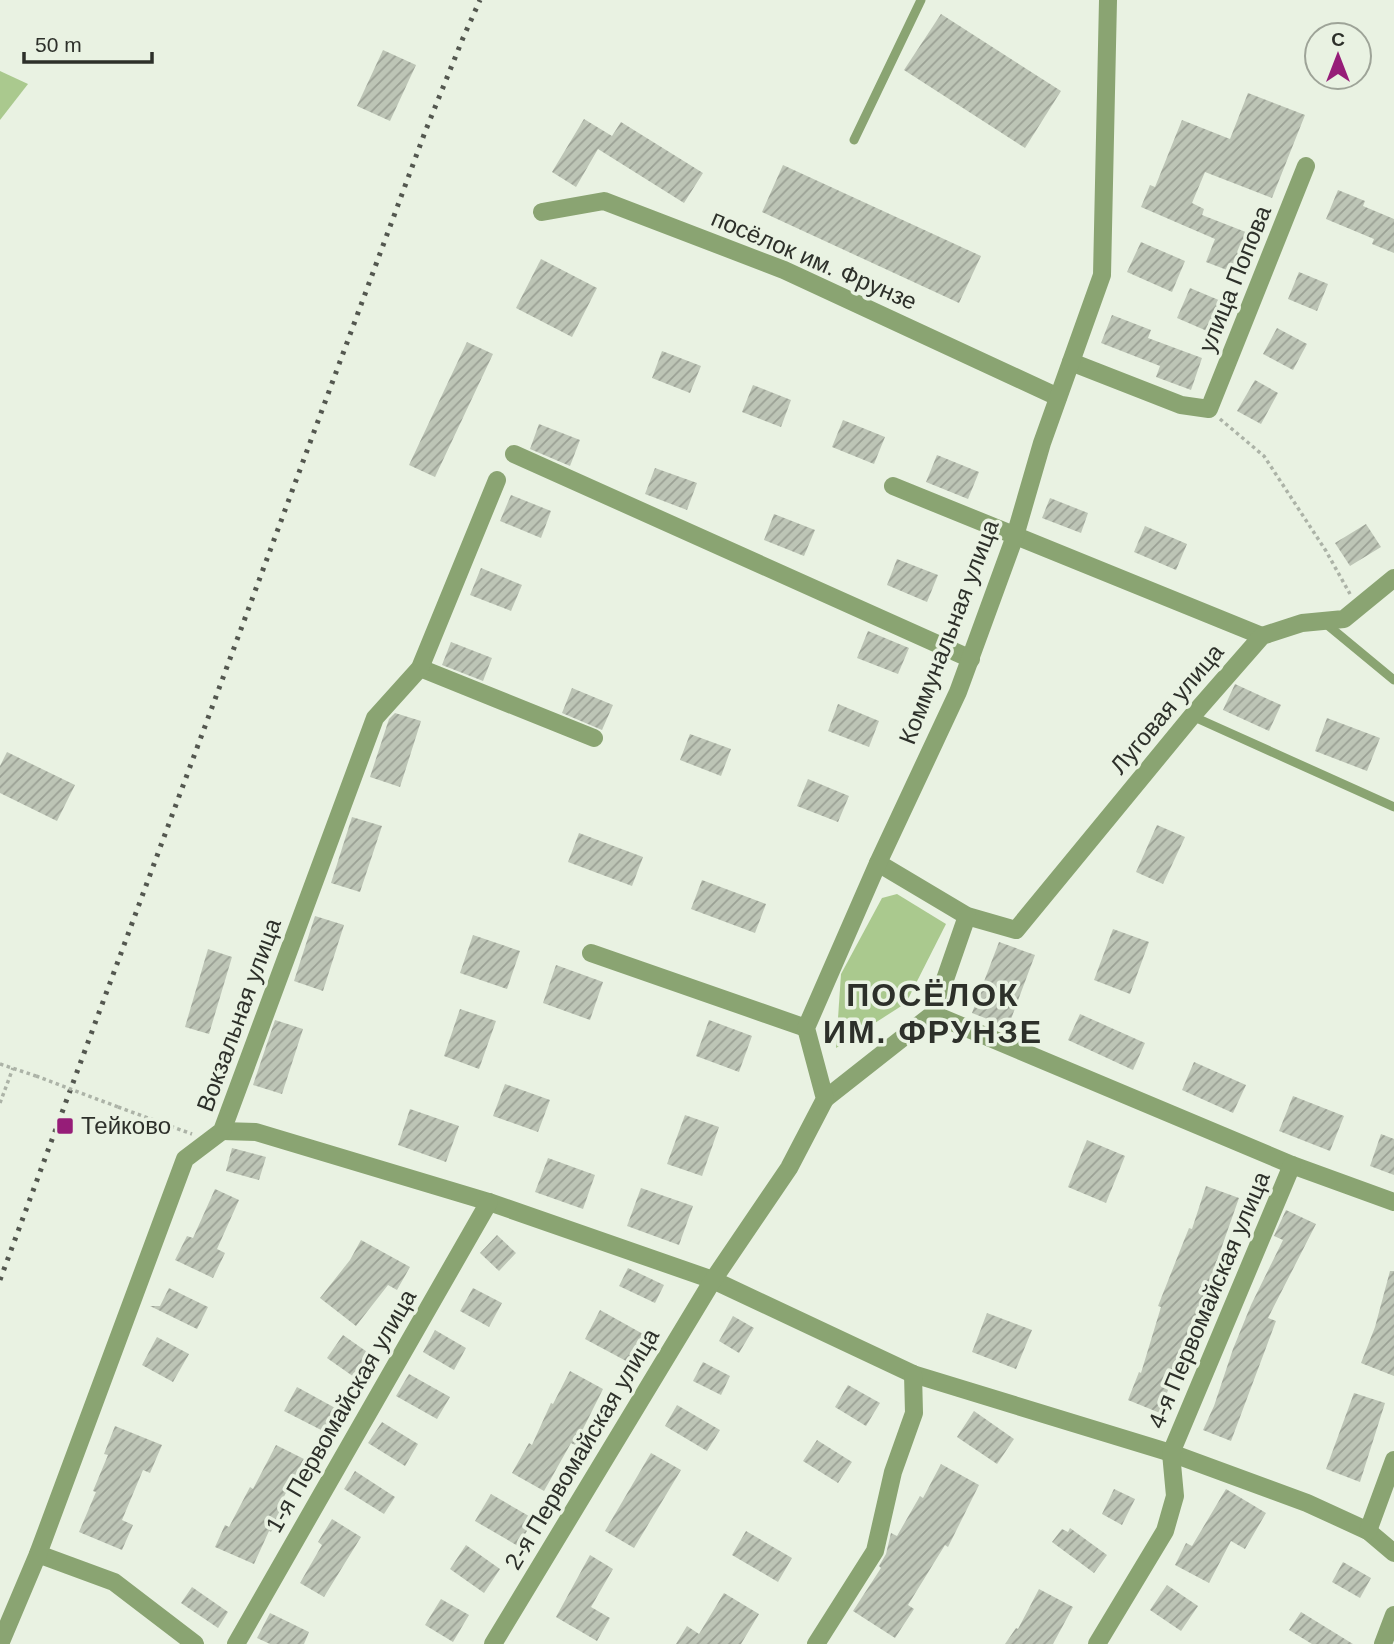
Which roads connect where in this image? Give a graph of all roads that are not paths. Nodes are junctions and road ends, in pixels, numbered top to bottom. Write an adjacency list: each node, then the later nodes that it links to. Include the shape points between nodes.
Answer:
1 (921, 0): 3 (lane)
2 (1108, 0): 6 (street, Коммунальная улица, via 1102,275)
3 (854, 140)
4 (1306, 166): 6 (street, улица Попова, via 1209,409 1181,405)
5 (542, 212): 7 (street, посёлок им. Фрунзе, via 604,201 785,270)
6 (1071, 362): 7 (street, Коммунальная улица)
7 (1058, 397): 11 (street, Коммунальная улица)
8 (514, 454): 15 (street)
9 (497, 480): 16 (street, Вокзальная улица)
10 (893, 486): 11 (street)
11 (1015, 536): 14 (street); 15 (street, Коммунальная улица)
12 (1394, 578): 13 (street, via 1344,618)
13 (1323, 621): 14 (street); 17 (lane)
14 (1262, 636): 18 (street, Луговая улица)
15 (971, 659): 21 (street, Коммунальная улица)
16 (420, 668): 19 (street); 27 (street, Вокзальная улица, via 375,718)
17 (1394, 680)
18 (1192, 716): 20 (lane); 22 (street, Луговая улица, via 1016,930)
19 (594, 738)
20 (1394, 807)
21 (878, 863): 22 (street); 25 (street, Коммунальная улица)
22 (967, 916): 24 (street)
23 (591, 954): 25 (street)
24 (933, 1014): 26 (street); 28 (street)
25 (806, 1028): 26 (street)
26 (825, 1099): 31 (street, via 789,1168)
27 (222, 1131): 29 (street, via 256,1132); 37 (street, Вокзальная улица, via 185,1159)
28 (1292, 1165): 30 (street); 33 (street, 4-я Первомайская улица)
29 (489, 1202): 31 (street); 41 (street, 1-я Первомайская улица)
30 (1394, 1202)
31 (713, 1280): 32 (street); 42 (street, 2-я Первомайская улица)
32 (913, 1374): 33 (street); 43 (street, via 914,1413 893,1472 875,1551)
33 (1171, 1453): 35 (street, via 1307,1503); 44 (street, 4-я Первомайская улица, via 1175,1496 1165,1531)
34 (1394, 1460): 35 (street)
35 (1368, 1531): 36 (street)
36 (1394, 1553)
37 (38, 1554): 39 (street, Вокзальная улица); 40 (street, via 114,1582)
38 (1394, 1615): 45 (street)
39 (0, 1644)
40 (195, 1644)
41 (236, 1644)
42 (493, 1644)
43 (816, 1644)
44 (1097, 1644)
45 (1383, 1644)

